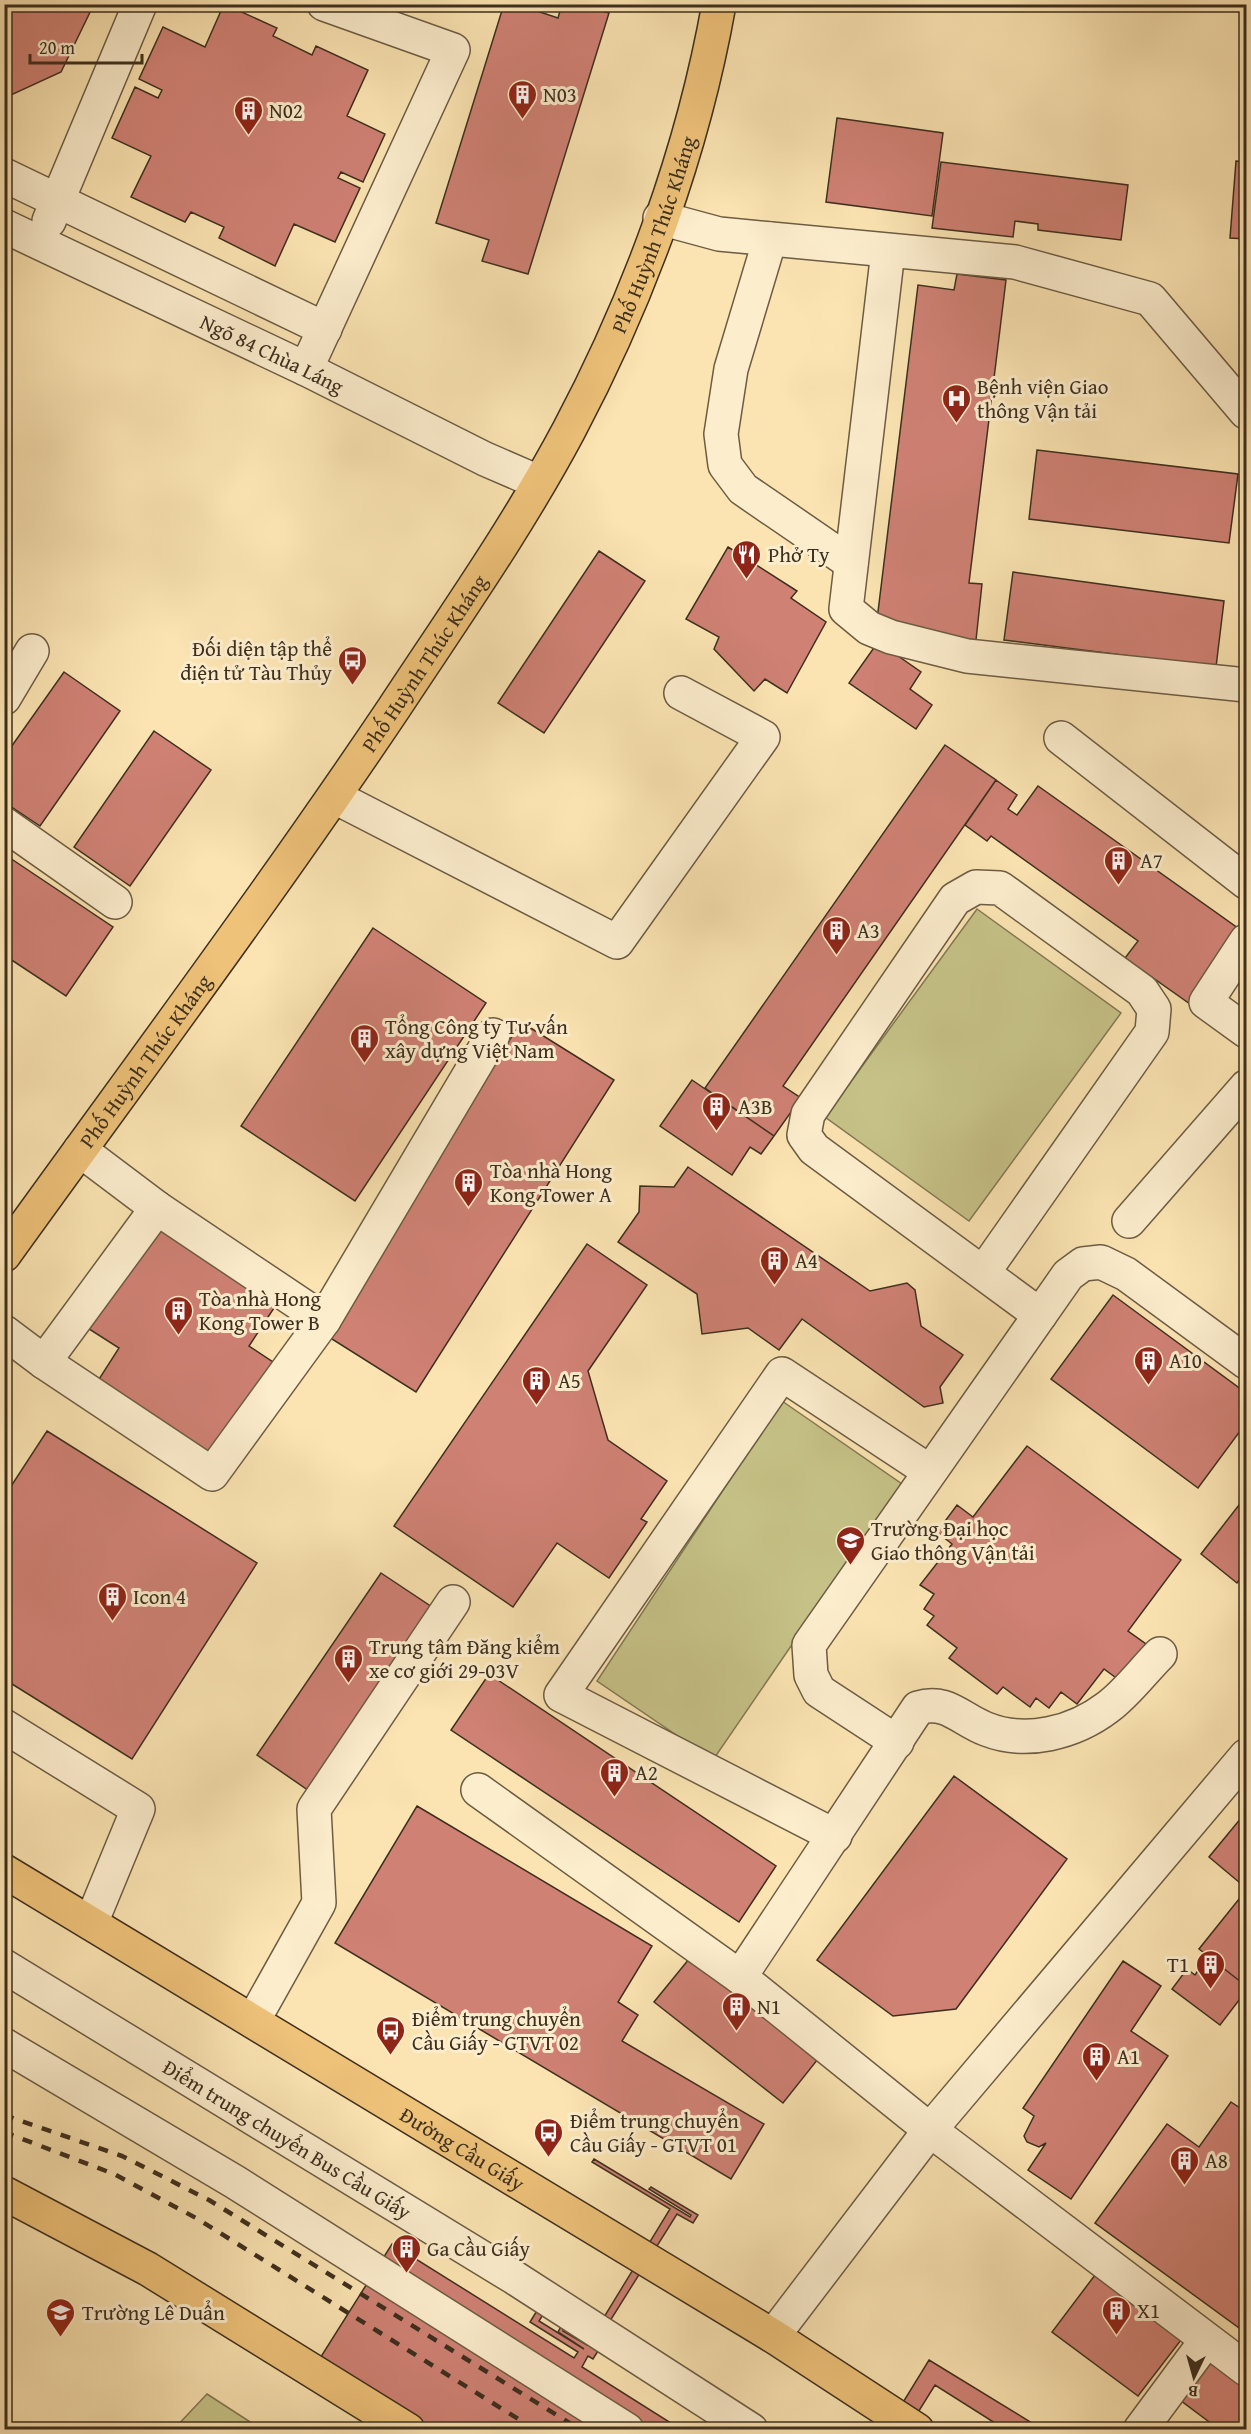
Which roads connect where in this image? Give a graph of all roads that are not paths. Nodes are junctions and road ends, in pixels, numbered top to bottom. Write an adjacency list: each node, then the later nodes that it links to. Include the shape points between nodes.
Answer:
1 (140, 4): 5 (street)
2 (324, 4): 11 (street, via 453,50)
3 (719, 4): 6 (main road, Phố Huỳnh Thúc Kháng, via 698,101)
4 (4, 175): 5 (street)
5 (57, 201): 9 (street); 11 (street)
6 (660, 218): 8 (street, via 720,234); 14 (main road, Phố Huỳnh Thúc Kháng, via 603,363)
7 (4, 226): 9 (street, Ngõ 84 Chùa Láng)
8 (770, 239): 10 (street); 15 (street, via 731,369 721,434 724,465 743,489)
9 (40, 243): 12 (street, Ngõ 84 Chùa Láng)
10 (888, 251): 13 (street, via 1014,262 1150,299); 15 (street)
11 (325, 329): 12 (street)
12 (306, 369): 14 (street, Ngõ 84 Chùa Láng)
13 (1246, 412)
14 (538, 482): 21 (main road, Phố Huỳnh Thúc Kháng)
15 (851, 563): 17 (street, via 846,609 869,628 891,637 966,656)
16 (32, 651): 19 (street)
17 (1246, 685)
18 (681, 693): 21 (street, via 764,737 616,942)
19 (4, 698)
20 (1061, 738): 23 (street)
21 (335, 796): 29 (main road, Phố Huỳnh Thúc Kháng)
22 (4, 824): 24 (street)
23 (1246, 882)
24 (115, 902)
25 (1246, 941): 26 (street, via 1206,1002)
26 (1246, 1031)
27 (493, 1035): 35 (street)
28 (1246, 1087): 31 (street)
29 (80, 1150): 30 (street); 32 (main road, Phố Huỳnh Thúc Kháng)
30 (157, 1208): 35 (street); 37 (street)
31 (1130, 1221)
32 (4, 1255)
33 (983, 1273): 33 (street, via 814,1149 804,1135 808,1114 955,899 976,887 1000,888 1142,991 1154,1010 1152,1032); 34 (street)
34 (1040, 1315): 38 (street, via 1068,1275 1083,1264 1101,1262 1126,1274); 39 (street)
35 (324, 1320): 37 (street, via 212,1474)
36 (4, 1332): 37 (street)
37 (44, 1362)
38 (1246, 1362)
39 (929, 1471): 43 (street, via 809,1645 811,1675 819,1690); 46 (street, via 782,1374 561,1695)
40 (453, 1602): 51 (street, via 314,1809 319,1903)
41 (1160, 1654): 43 (street, via 1108,1707 1065,1730 1023,1738 986,1729 932,1704 918,1708)
42 (4, 1726): 48 (street, via 138,1809)
43 (897, 1742): 46 (street)
44 (1246, 1756): 53 (street)
45 (478, 1790): 50 (street)
46 (835, 1836): 50 (street)
47 (4, 1871): 48 (main road, Đường Cầu Giấy)
48 (91, 1923): 51 (main road, Đường Cầu Giấy)
49 (4, 1966): 60 (street, Điểm trung chuyển Bus Cầu Giấy, via 515,2278)
50 (740, 1977): 53 (street)
51 (253, 2021): 55 (main road, Đường Cầu Giấy)
52 (4, 2045): 59 (street, via 235,2182)
53 (930, 2130): 55 (street); 56 (street)
54 (4, 2193): 58 (main road, via 148,2269)
55 (773, 2336): 61 (main road, Đường Cầu Giấy)
56 (1206, 2341): 57 (street); 62 (street)
57 (1246, 2369)
58 (408, 2430)
59 (627, 2430)
60 (751, 2430)
61 (917, 2430)
62 (1140, 2430)

